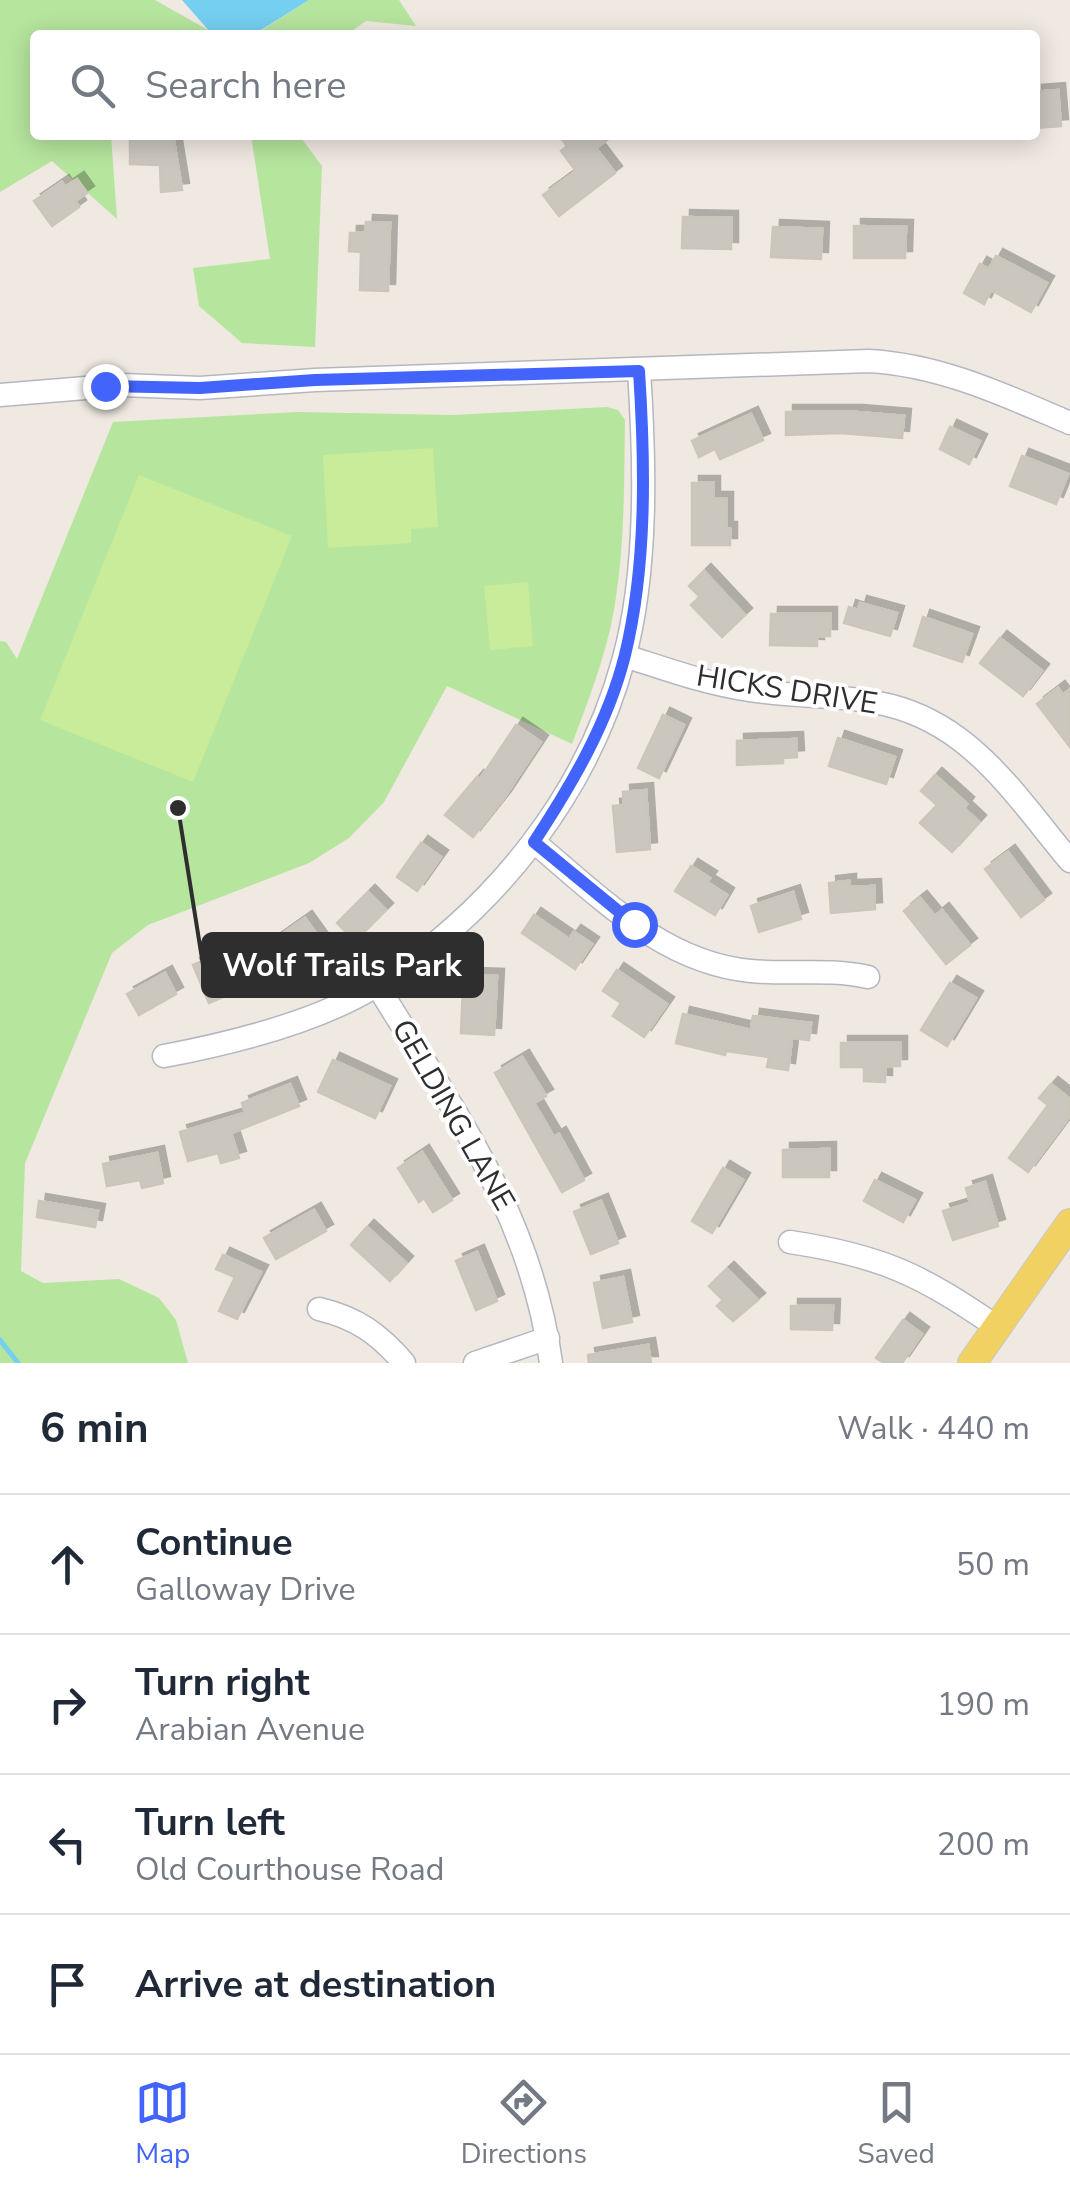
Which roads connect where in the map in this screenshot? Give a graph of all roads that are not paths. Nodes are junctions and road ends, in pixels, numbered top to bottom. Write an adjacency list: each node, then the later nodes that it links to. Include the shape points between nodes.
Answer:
1 (639, 371): 2 (street, via 200,388 122,385); 3 (street, via 889,362 954,376); 4 (street, via 638,566)
2 (0, 395)
3 (1070, 423)
4 (625, 656): 5 (street, via 595,738); 6 (street, HICKS DRIVE, via 722,686 850,696 908,711 990,765)
5 (534, 842): 7 (street, via 634,924 691,957 750,971); 8 (street, via 489,896)
6 (1070, 861)
7 (868, 977)
8 (377, 985): 9 (street, via 322,1012); 14 (street, GELDING LANE, via 501,1191 537,1284)
9 (164, 1056)
10 (1070, 1223): 13 (main road)
11 (790, 1242): 13 (street, via 888,1263)
12 (320, 1309): 15 (street, via 361,1323)
13 (997, 1328): 18 (main road)
14 (548, 1338): 16 (street); 17 (street, GELDING LANE)
15 (404, 1363)
16 (475, 1363)
17 (552, 1363)
18 (972, 1363)

